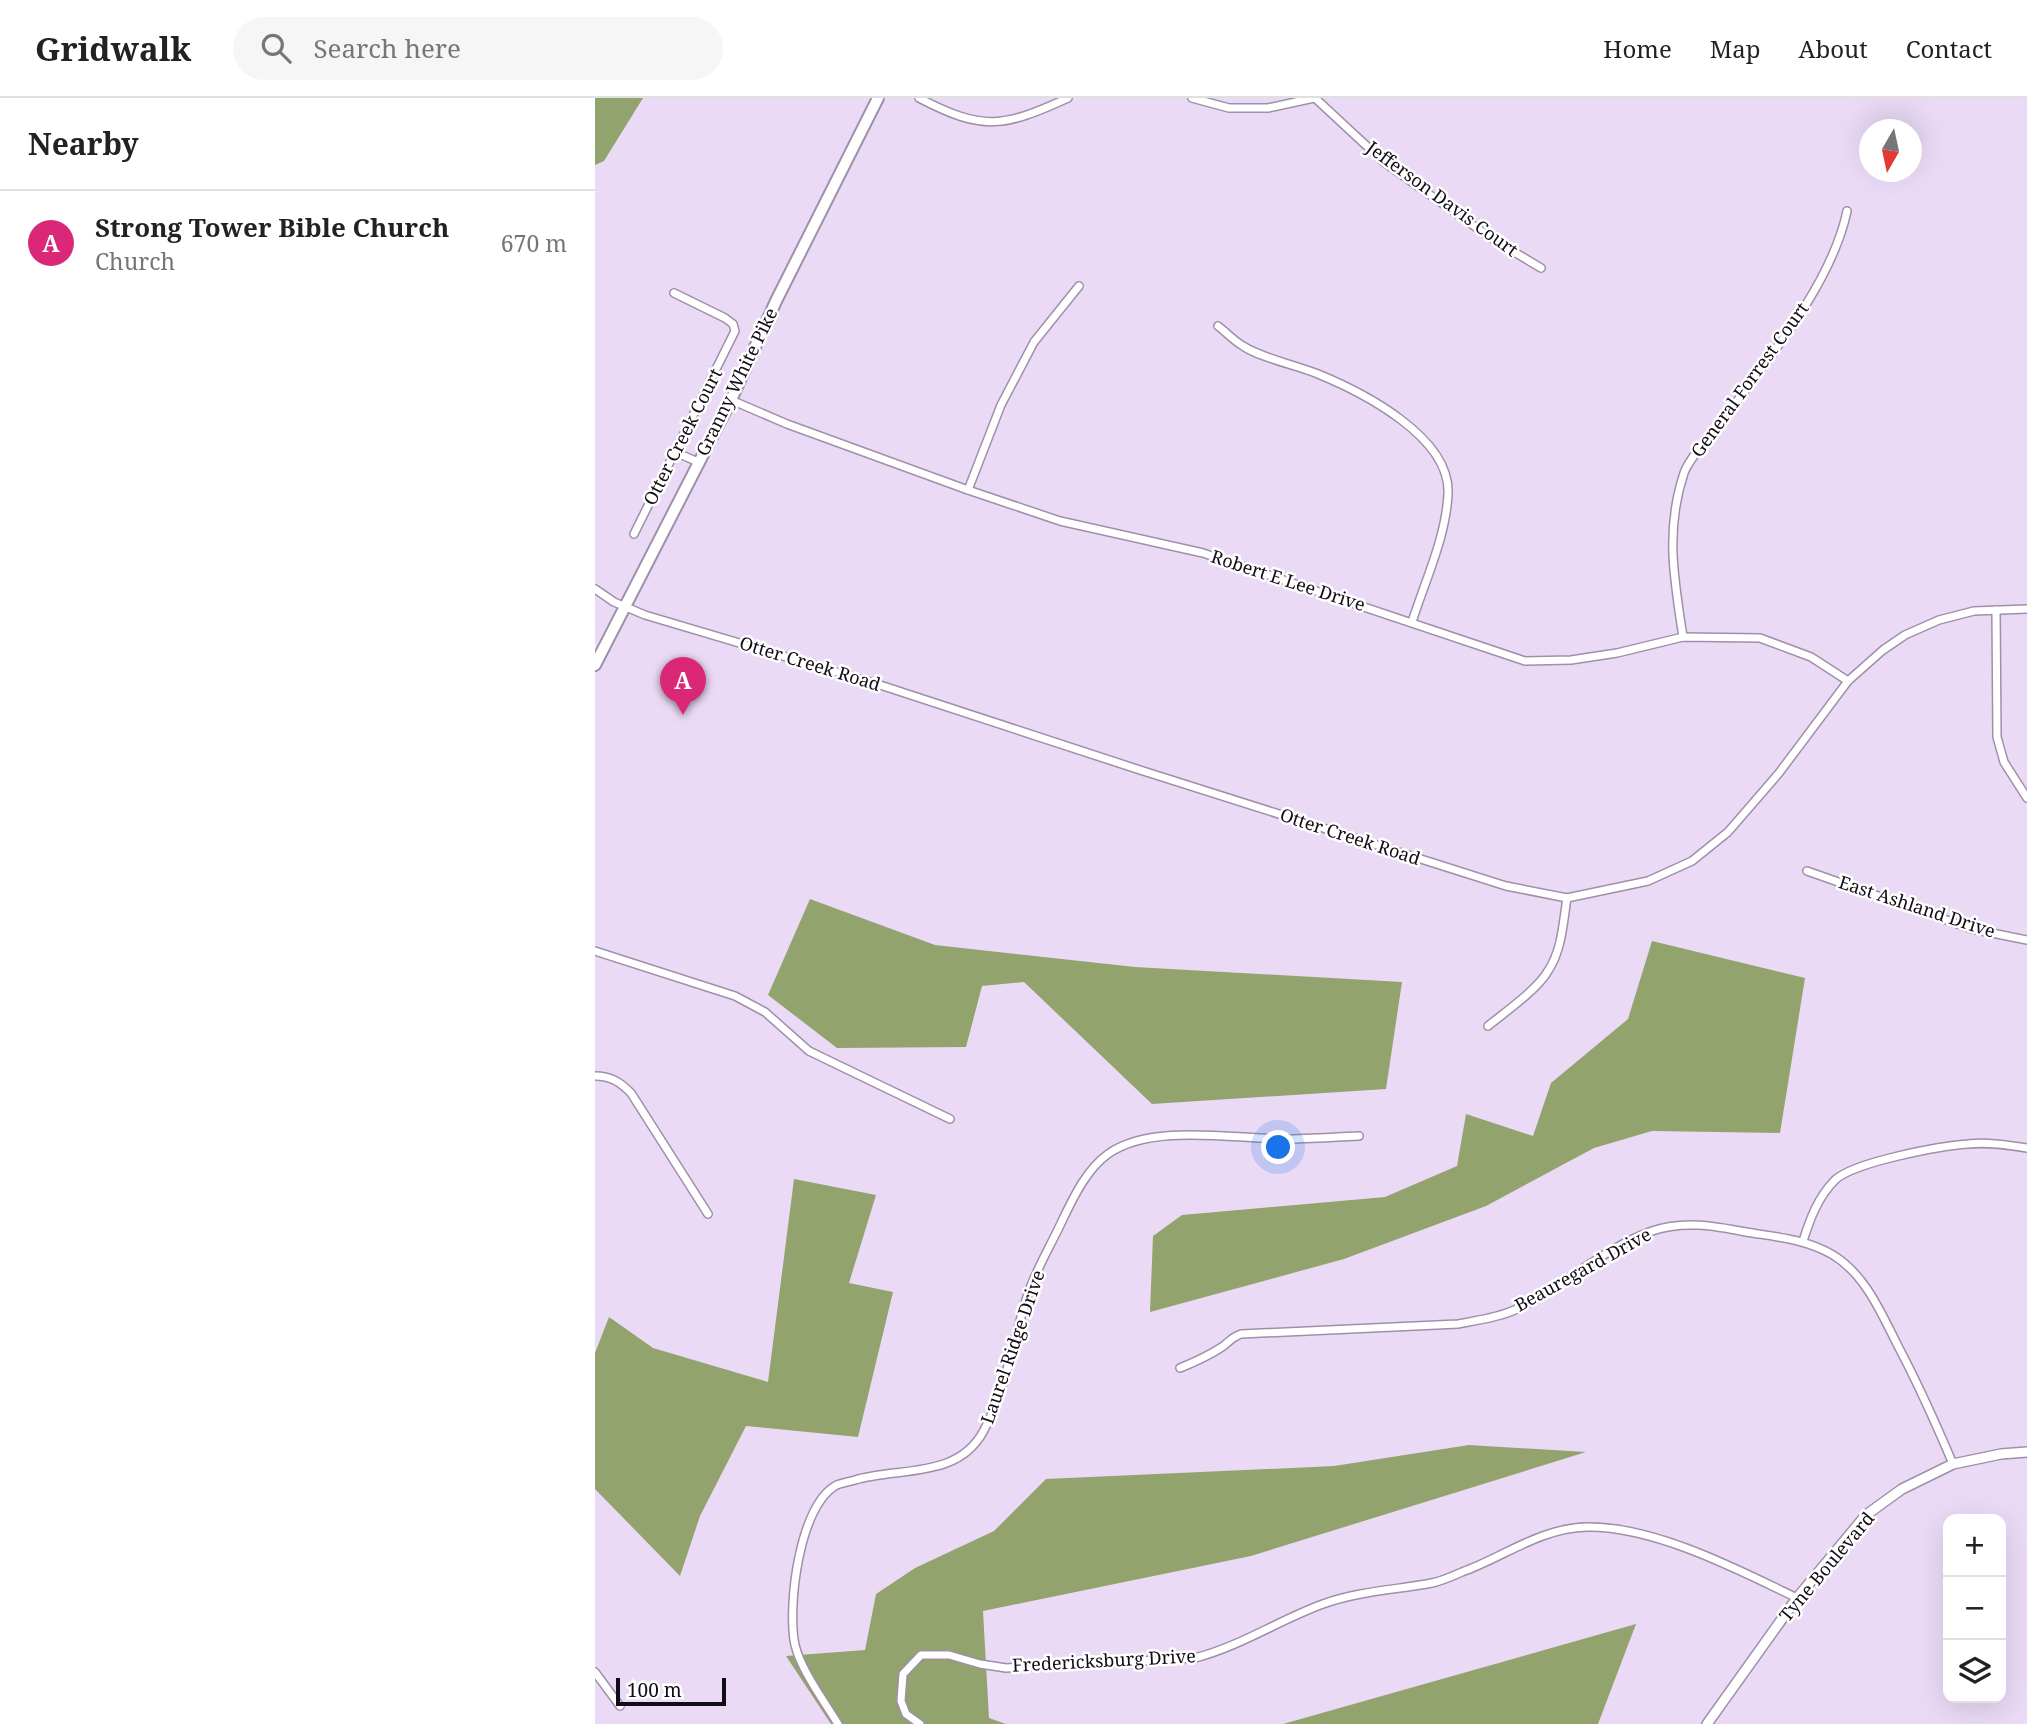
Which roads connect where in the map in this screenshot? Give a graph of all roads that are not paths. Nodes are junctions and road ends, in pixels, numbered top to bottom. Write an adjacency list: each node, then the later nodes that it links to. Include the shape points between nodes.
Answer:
1 (878, 98): 11 (main road, Granny White Pike)
2 (919, 98): 3 (street, via 958,116 990,122 1029,116)
3 (1068, 98)
4 (1192, 98): 5 (street, via 1229,108 1268,108)
5 (1315, 98): 7 (street, Jefferson Davis Court, via 1385,163)
6 (1847, 211): 21 (street, General Forrest Court, via 1842,234 1780,344 1685,470 1673,517 1671,552)
7 (1541, 268)
8 (1079, 286): 14 (street, via 1034,342 1001,405)
9 (674, 293): 12 (street, Otter Creek Court, via 726,318 735,331)
10 (1218, 326): 20 (street, via 1244,347 1359,392 1410,424 1444,467 1449,491 1445,521)
11 (731, 400): 13 (main road, Granny White Pike); 14 (street, Robert E Lee Drive)
12 (675, 452): 13 (street); 15 (street, Otter Creek Court)
13 (698, 461): 17 (main road, Granny White Pike)
14 (968, 490): 20 (street, Robert E Lee Drive, via 1060,521 1203,553)
15 (634, 534)
16 (595, 589): 17 (street, Otter Creek Road)
17 (625, 607): 22 (main road, Granny White Pike); 26 (street, Otter Creek Road, via 1506,886)
18 (2027, 609): 19 (street, Otter Creek Road)
19 (1996, 610): 23 (street, Otter Creek Road, via 1939,620 1905,635); 24 (street, via 1997,737 2004,762)
20 (1412, 622): 21 (street, Robert E Lee Drive, via 1525,661 1571,660)
21 (1683, 637): 23 (street, Robert E Lee Drive, via 1760,638 1811,657)
22 (595, 665)
23 (1848, 681): 26 (street, Otter Creek Road, via 1730,830 1692,862 1648,881)
24 (2027, 798)
25 (1807, 871): 27 (street, East Ashland Drive, via 1972,929)
26 (1567, 898): 29 (street, via 1560,944 1548,973)
27 (2027, 940)
28 (595, 951): 31 (street, via 735,996 765,1012 809,1051)
29 (1488, 1026)
30 (595, 1076): 34 (street, via 611,1078 631,1093)
31 (950, 1119)
32 (1359, 1136): 42 (street, Laurel Ridge Drive, via 1164,1136 1126,1145 1095,1165 1070,1203 1030,1290 996,1403 967,1452 947,1465 835,1486 817,1504 795,1574 795,1645)
33 (2027, 1148): 35 (street, via 1942,1147 1860,1167 1837,1178 1823,1194)
34 (708, 1214)
35 (1803, 1241): 36 (street, Beauregard Drive, via 1681,1224 1629,1241 1518,1308 1480,1320 1241,1334); 38 (street, Beauregard Drive, via 1852,1269 1875,1302)
36 (1180, 1368)
37 (2027, 1452): 38 (street, Tyne Boulevard)
38 (1953, 1464): 39 (street, Tyne Boulevard, via 1902,1489 1866,1515)
39 (1797, 1598): 43 (street, Fredericksburg Drive, via 1719,1560 1636,1533 1566,1529 1434,1583 1371,1590 1321,1605 1222,1651 1195,1658 1006,1668 949,1655 922,1655 903,1674 901,1701 907,1714); 44 (street, Tyne Boulevard)
40 (595, 1672): 41 (street)
41 (620, 1706)
42 (838, 1724)
43 (920, 1724)
44 (1707, 1724)

